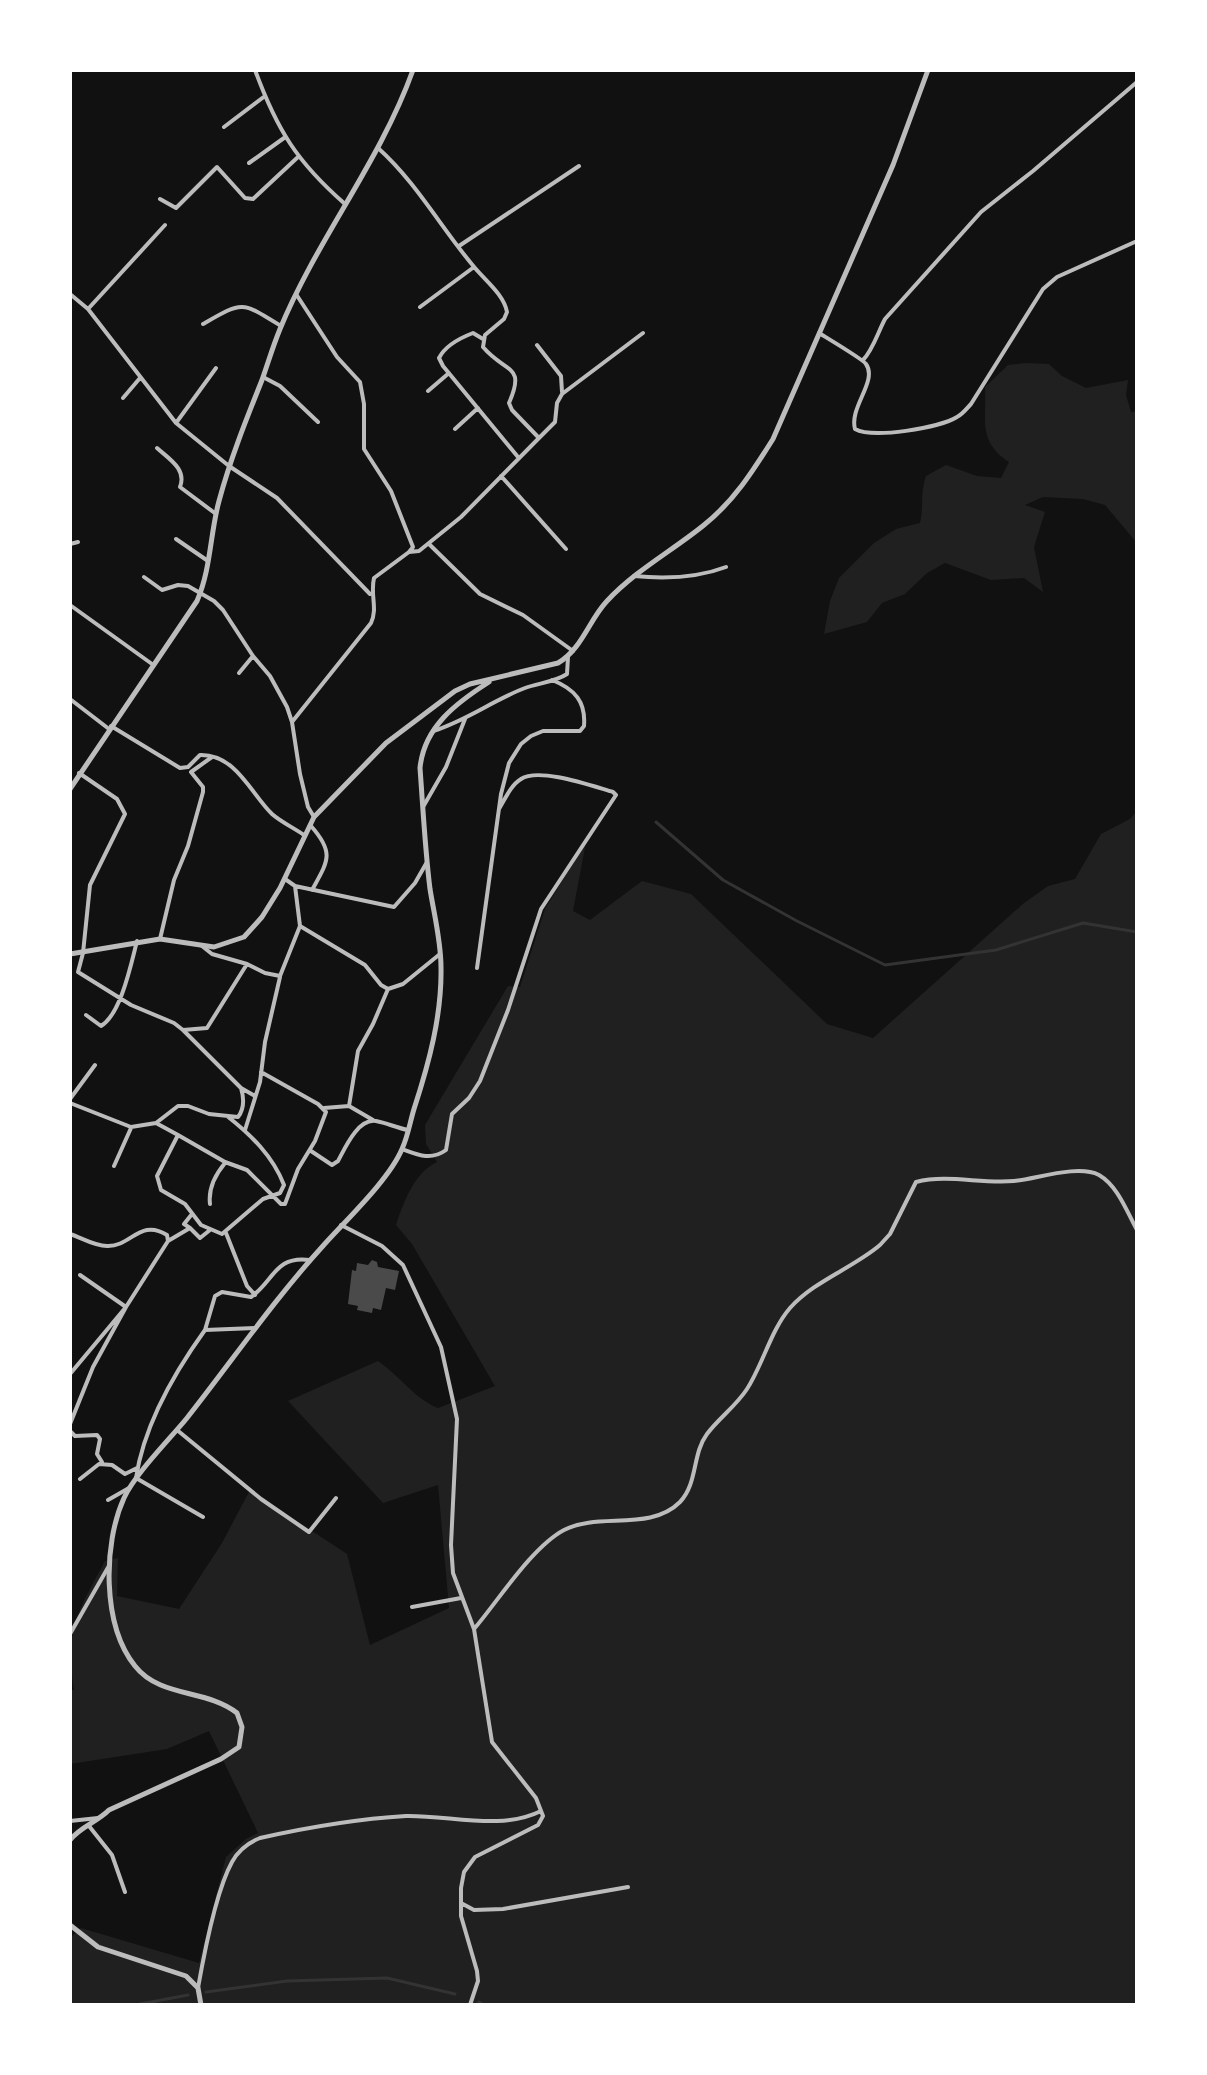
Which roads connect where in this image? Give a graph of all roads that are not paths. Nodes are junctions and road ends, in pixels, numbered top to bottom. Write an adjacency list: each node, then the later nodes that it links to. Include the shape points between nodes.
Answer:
1 (255, 70): 5 (street)
2 (413, 70): 8 (street)
3 (928, 70): 25 (street, via 893,165)
4 (1137, 82): 28 (street, via 981,212 885,319)
5 (265, 96): 6 (street); 7 (street)
6 (224, 127)
7 (284, 138): 9 (street); 10 (street)
8 (378, 148): 13 (street); 16 (street)
9 (298, 157): 12 (street, via 253,199 245,198 217,167 176,208); 13 (street)
10 (249, 163)
11 (579, 166): 16 (street)
12 (160, 199)
13 (347, 206): 19 (street)
14 (165, 225): 21 (street)
15 (1137, 241): 28 (street, via 1057,277 1043,289 971,404 944,423 875,434 855,429 854,412 869,377)
16 (459, 246): 17 (street)
17 (474, 267): 20 (street); 26 (street, via 507,312)
18 (70, 294): 21 (street)
19 (296, 294): 23 (street); 51 (street, via 360,382 364,449 398,506 413,547)
20 (420, 307)
21 (88, 309): 32 (street)
22 (203, 324): 23 (street, via 234,306)
23 (281, 326): 31 (street)
24 (643, 333): 34 (street)
25 (819, 333): 28 (street); 54 (street, via 773,439 748,480 701,527)
26 (483, 339): 30 (street, via 473,333 461,337 441,353); 40 (street, via 483,347 517,379 509,403)
27 (537, 345): 34 (street, via 561,376)
28 (863, 360)
29 (216, 368): 38 (street)
30 (449, 373): 33 (street); 36 (street)
31 (263, 377): 37 (street); 43 (street)
32 (140, 378): 35 (street); 38 (street)
33 (428, 391)
34 (562, 394): 40 (street, via 555,422)
35 (123, 398)
36 (478, 408): 39 (street); 42 (street)
37 (318, 422)
38 (176, 423): 43 (street)
39 (455, 429)
40 (539, 438): 42 (street)
41 (157, 448): 45 (street, via 181,472 180,487)
42 (518, 457): 44 (street)
43 (229, 466): 45 (street); 57 (street, via 285,506)
44 (501, 476): 48 (street); 50 (street)
45 (216, 514): 52 (street)
46 (176, 539): 52 (street)
47 (78, 542): 49 (street)
48 (428, 543): 51 (street); 59 (street, via 480,594 523,615)
49 (70, 544)
50 (566, 549)
51 (409, 552): 57 (street, via 374,578)
52 (208, 561): 56 (street)
53 (726, 567): 54 (street, via 659,579)
54 (633, 576): 59 (street, via 600,609)
55 (144, 577): 56 (street, via 162,590 188,586)
56 (200, 594): 60 (street, via 223,610); 61 (street)
57 (370, 594): 67 (street, via 375,607 371,623)
58 (70, 605): 61 (street)
59 (571, 654): 63 (street, via 567,674); 64 (street, via 558,663)
60 (253, 656): 62 (street); 67 (street, via 277,687)
61 (152, 664): 68 (street)
62 (239, 673)
63 (552, 680): 66 (street, via 523,688); 74 (street, via 579,698 584,726 580,731 543,731 521,744 509,763)
64 (489, 682): 69 (street, via 466,696); 75 (street, via 470,684 438,702 386,743)
65 (70, 699): 68 (street)
66 (465, 719): 69 (street); 73 (street)
67 (292, 722): 75 (street, via 303,791)
68 (110, 727): 70 (street, via 174,766); 71 (street)
69 (431, 732): 73 (street, via 421,754)
70 (189, 769): 77 (street, via 200,755 212,757 246,778 276,817); 83 (street, via 203,792)
71 (79, 773): 72 (street); 86 (street, via 117,799 125,814 90,885)
72 (70, 789)
73 (423, 807): 78 (street)
74 (499, 809): 90 (street); 110 (street, via 515,783 532,775 616,795 541,909 480,1081 452,1114 446,1150 427,1157)
75 (314, 817): 76 (street)
76 (311, 826): 77 (street); 81 (street, via 327,851)
77 (305, 836): 79 (street)
78 (427, 861): 81 (street, via 394,907); 88 (street)
79 (285, 879): 80 (street); 85 (street, via 244,937)
80 (295, 886): 81 (street); 82 (street)
81 (312, 890)
82 (300, 926): 91 (street); 92 (street, via 365,965)
83 (160, 939): 84 (street); 85 (street)
84 (137, 941): 86 (street); 93 (street)
85 (202, 946): 89 (street)
86 (83, 953): 87 (street); 93 (street, via 78,972)
87 (70, 954)
88 (440, 954): 92 (street, via 403,984); 108 (street, via 431,1057)
89 (247, 964): 91 (street); 95 (street, via 207,1028)
90 (477, 968)
91 (280, 976): 97 (street)
92 (388, 989): 101 (street, via 358,1051)
93 (121, 997): 94 (street, via 105,1024 97,1025); 95 (street)
94 (86, 1015)
95 (183, 1030): 98 (street)
96 (95, 1065): 100 (street)
97 (261, 1072): 99 (street); 102 (street)
98 (241, 1088): 99 (street); 103 (street, via 241,1113)
99 (255, 1096): 107 (street)
100 (70, 1101): 106 (street)
101 (349, 1106): 102 (street); 104 (street)
102 (324, 1108): 111 (street, via 325,1120)
103 (226, 1115): 105 (street, via 178,1106); 107 (street)
104 (373, 1120): 108 (street); 111 (street, via 359,1127 332,1165)
105 (156, 1123): 106 (street); 109 (street)
106 (131, 1127): 113 (street)
107 (245, 1130): 114 (street, via 281,1177 283,1190)
108 (408, 1130): 110 (street)
109 (178, 1135): 112 (street); 116 (street, via 157,1176 161,1190)
110 (402, 1149): 117 (street)
111 (310, 1150): 114 (street, via 285,1204)
112 (225, 1162): 114 (street, via 247,1170); 115 (street, via 209,1193)
113 (114, 1166)
114 (271, 1195): 121 (street)
115 (210, 1204)
116 (192, 1214): 118 (street, via 184,1224); 119 (street)
117 (341, 1225): 124 (street); 143 (street, via 382,1246 403,1265 447,1366 457,1419 451,1545)
118 (190, 1228): 119 (street, via 200,1238); 123 (street)
119 (210, 1230): 121 (street)
120 (1137, 1230): 145 (street, via 1110,1183 1096,1174 916,1182 880,1245 789,1309 746,1390 701,1444 690,1487 680,1501 653,1517 600,1520 561,1531 541,1546)
121 (226, 1232): 126 (street)
122 (70, 1234): 123 (street, via 107,1246 143,1229 161,1231)
123 (168, 1241): 127 (street)
124 (310, 1260): 126 (street, via 280,1265); 128 (street)
125 (80, 1275): 127 (street)
126 (255, 1295): 129 (street, via 215,1296)
127 (126, 1307): 130 (street); 131 (street)
128 (255, 1328): 129 (street); 132 (street)
129 (205, 1330): 135 (street, via 165,1397)
130 (70, 1373)
131 (70, 1424): 133 (street, via 75,1436 97,1435 98,1459)
132 (177, 1430): 134 (street); 139 (street, via 309,1532)
133 (104, 1464): 135 (street, via 128,1474); 137 (street)
134 (148, 1467): 135 (street); 136 (street)
135 (138, 1468): 136 (street)
136 (136, 1478): 138 (street); 141 (street)
137 (80, 1479)
138 (129, 1488): 140 (street); 142 (street, via 114,1525)
139 (336, 1498)
140 (108, 1500)
141 (203, 1517)
142 (110, 1564): 146 (street); 148 (street, via 115,1621 136,1669 159,1684 226,1705 237,1713 242,1733 232,1753)
143 (461, 1598): 144 (street); 145 (street)
144 (412, 1607)
145 (474, 1629): 147 (street, via 492,1742)
146 (70, 1634)
147 (542, 1810): 154 (street, via 538,1825 468,1864); 156 (street, via 513,1820 408,1816 338,1821 249,1843 232,1861 224,1881)
148 (101, 1818): 149 (street); 150 (street)
149 (70, 1821)
150 (89, 1826): 151 (street); 153 (street, via 112,1855)
151 (70, 1840)
152 (628, 1887): 154 (street, via 503,1909 474,1910)
153 (125, 1892)
154 (461, 1903): 158 (street, via 478,1981)
155 (70, 1925): 156 (street, via 98,1947 175,1971)
156 (198, 1988): 157 (street)
157 (201, 2005)
158 (470, 2005)

